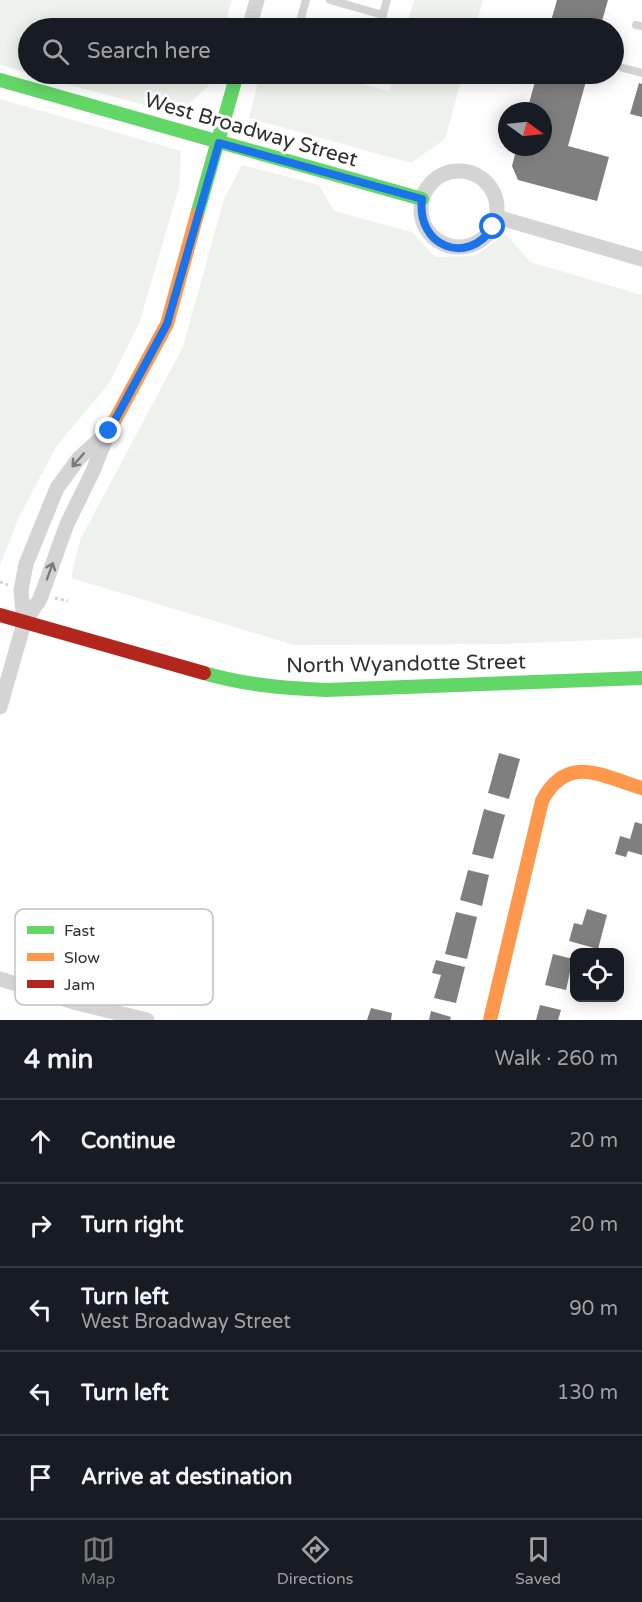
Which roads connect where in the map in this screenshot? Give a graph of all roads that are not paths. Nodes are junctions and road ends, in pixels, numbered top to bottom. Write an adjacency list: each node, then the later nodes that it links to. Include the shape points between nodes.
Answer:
1 (257, 0): 6 (street)
2 (306, 0): 7 (lane)
3 (330, 0): 5 (lane)
4 (387, 0): 5 (lane)
5 (383, 15): 8 (lane)
6 (255, 18)
7 (301, 18)
8 (382, 18)
9 (624, 68): 10 (lane)
10 (642, 73)
11 (0, 80): 13 (street, West Broadway Street)
12 (234, 84): 13 (street)
13 (219, 143): 14 (street, West Broadway Street); 17 (street, via 167,324)
14 (422, 199): 15 (street, via 436,178 452,171 469,172 490,186); 15 (street, via 426,229 440,244 450,247 480,242 488,236)
15 (497, 217): 16 (street)
16 (642, 259)
17 (109, 431): 19 (street, one-way to 17, via 40,599 67,524); 19 (street, one-way to 19, via 79,458 57,488 26,564 21,590)
18 (0, 615): 19 (street, North Wyandotte Street)
19 (24, 623): 20 (street, North Wyandotte Street, via 234,682 274,688 326,690); 21 (street)
20 (642, 678)
21 (0, 707)
22 (642, 788): 27 (street, via 572,772 548,789)
23 (0, 979): 24 (street)
24 (15, 984)
25 (85, 1005): 26 (street)
26 (147, 1020)
27 (490, 1020)

